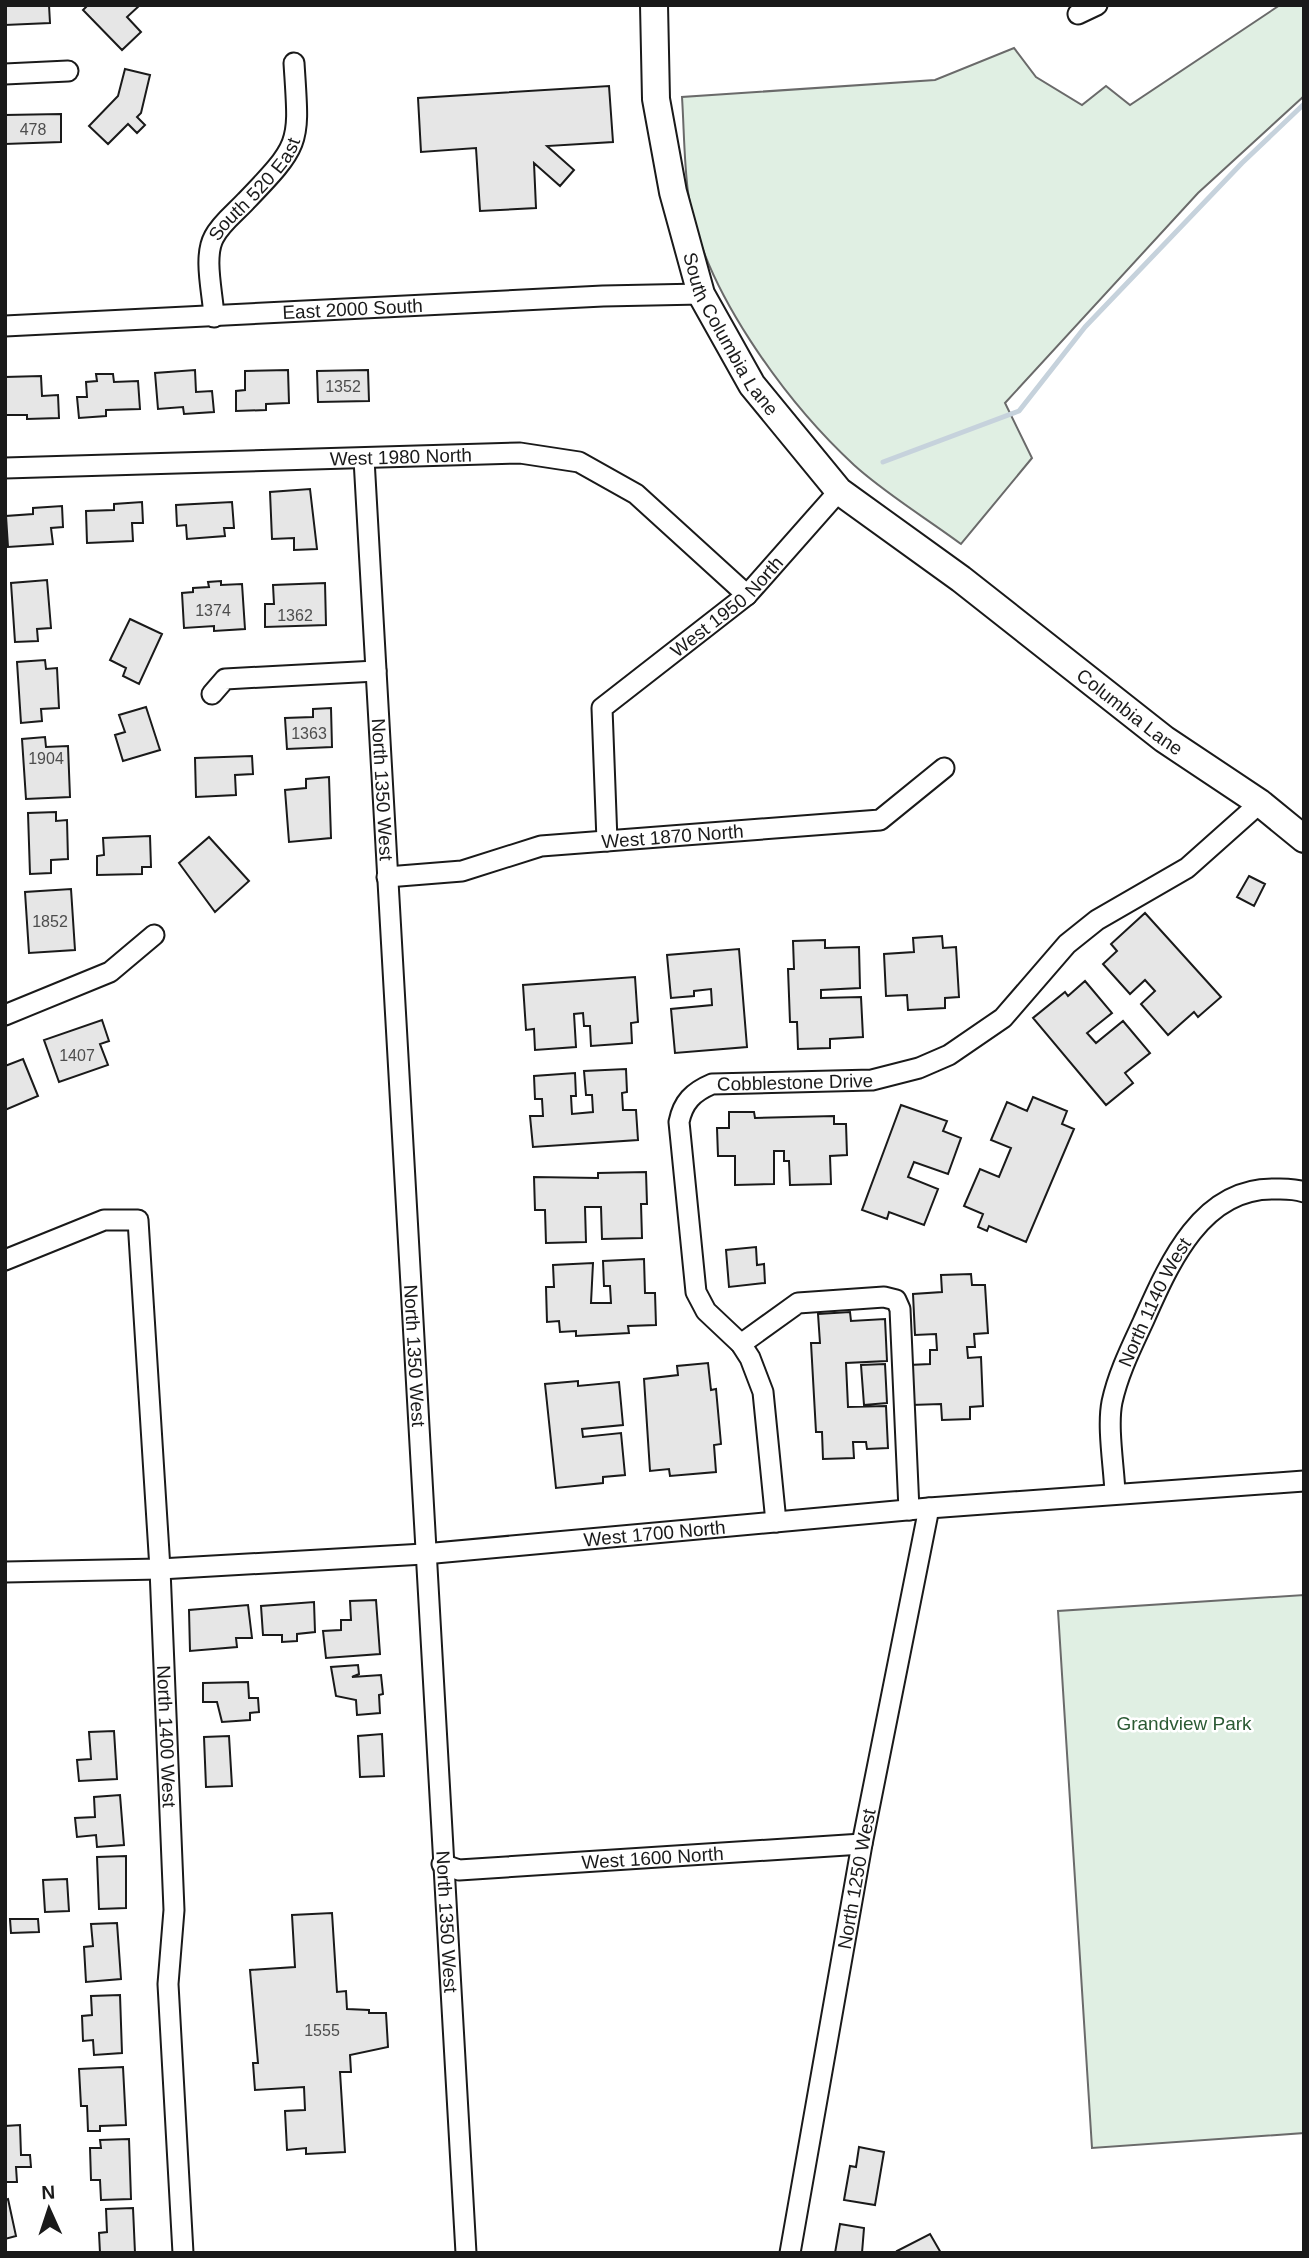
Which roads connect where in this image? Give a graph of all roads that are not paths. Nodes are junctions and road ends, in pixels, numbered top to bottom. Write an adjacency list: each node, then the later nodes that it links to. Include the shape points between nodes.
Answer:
1 (654, 5): 7 (main road, South Columbia Lane, via 656,99)
2 (1097, 5): 3 (street)
3 (1078, 15)
4 (294, 63): 8 (street, South 520 East, via 298,126 294,145 283,163 214,236)
5 (68, 71): 6 (street)
6 (5, 74)
7 (701, 294): 8 (street, East 2000 South); 12 (main road, South Columbia Lane, via 752,385)
8 (214, 317): 9 (street, East 2000 South)
9 (5, 326)
10 (364, 459): 11 (street, West 1980 North); 14 (street, West 1980 North, via 520,453 579,462 636,494); 15 (street, North 1350 West)
11 (5, 468)
12 (839, 491): 13 (main road, South Columbia Lane); 14 (street, West 1950 North)
13 (961, 579): 18 (main road, Columbia Lane, via 1164,739)
14 (747, 595): 20 (street, West 1950 North, via 602,708)
15 (376, 671): 16 (street, via 225,679); 21 (street, North 1350 West)
16 (212, 694)
17 (944, 768): 20 (street, West 1870 North, via 880,820)
18 (1260, 803): 19 (main road, Columbia Lane); 26 (street, Cobblestone Drive, via 1187,868 1105,914 1067,944 1003,1018 949,1055 872,1080 712,1084 685,1102 679,1122 694,1285 706,1311)
19 (1304, 839)
20 (607, 841): 21 (street, West 1870 North, via 541,846 462,871)
21 (387, 877): 31 (street, North 1350 West)
22 (154, 935): 23 (street, via 110,972)
23 (5, 1015)
24 (1300, 1191): 28 (street, North 1140 West, via 1262,1189 1230,1197 1203,1219 1165,1274 1122,1369 1112,1404)
25 (5, 1259): 32 (street, North 1400 West, via 104,1220 138,1220)
26 (741, 1344): 29 (street, North 1250 West, via 798,1303 896,1300); 30 (street, Cobblestone Drive, via 763,1392)
27 (1304, 1481): 28 (street, West 1700 North)
28 (1115, 1493): 29 (street, West 1700 North)
29 (919, 1509): 30 (street, West 1700 North); 34 (street, North 1250 West)
30 (776, 1522): 31 (street, West 1700 North)
31 (424, 1554): 32 (street, West 1700 North); 35 (street, North 1350 West)
32 (160, 1569): 33 (street, West 1700 North); 36 (street, North 1400 West, via 174,1910 168,1984)
33 (5, 1572)
34 (862, 1844): 35 (street, West 1600 North, via 459,1870); 38 (street, North 1250 West)
35 (442, 1864): 37 (street, North 1350 West)
36 (183, 2253)
37 (466, 2253)
38 (790, 2253)

